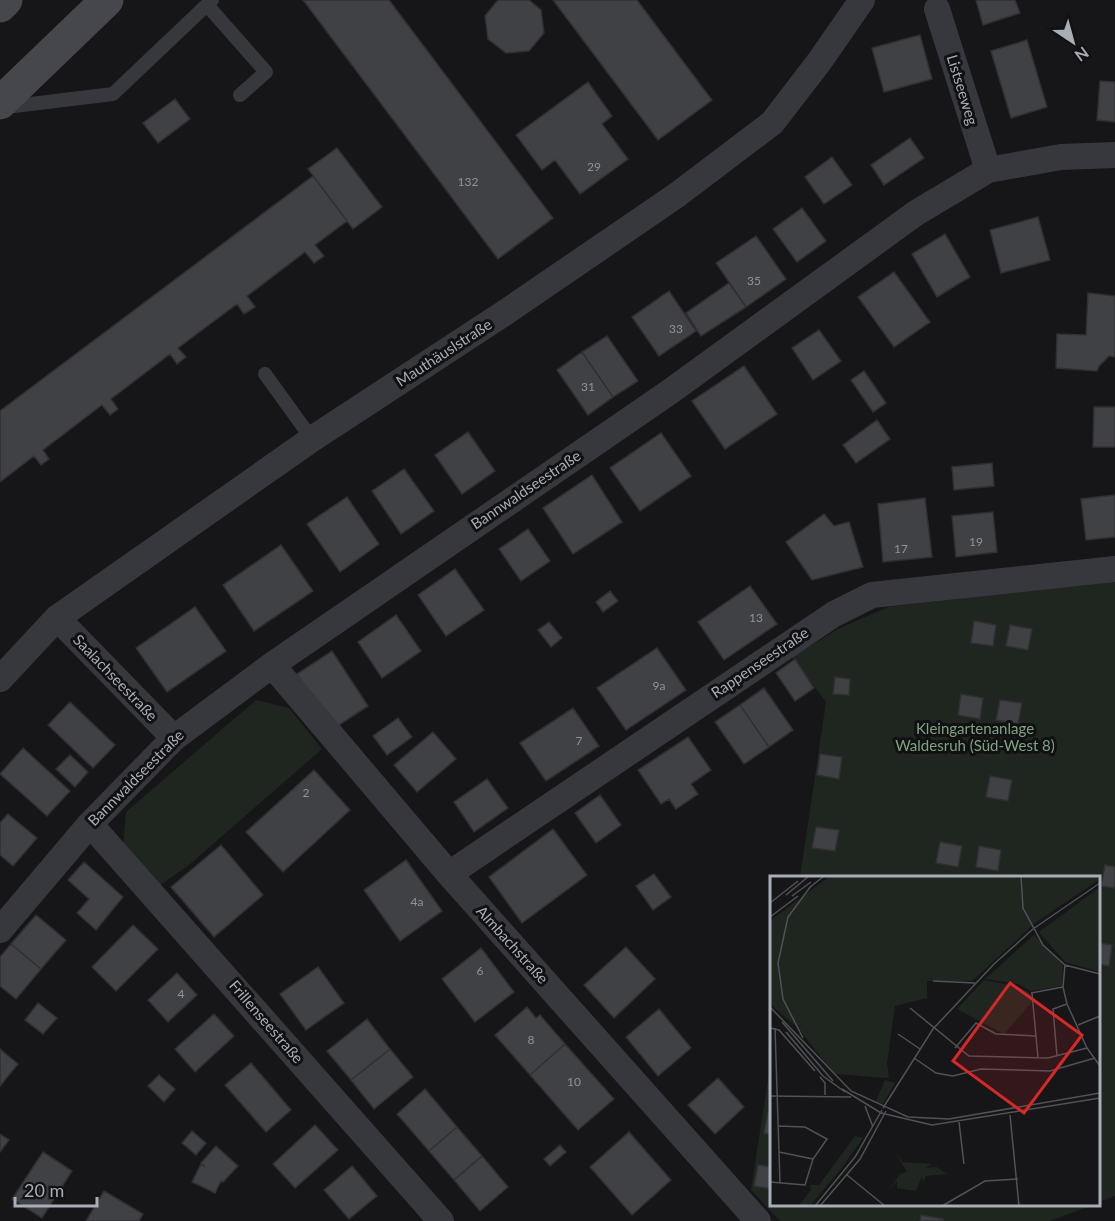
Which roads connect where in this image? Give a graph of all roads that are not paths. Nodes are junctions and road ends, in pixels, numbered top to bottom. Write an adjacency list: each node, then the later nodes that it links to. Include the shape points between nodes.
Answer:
1 (6, 0): 5 (main road)
2 (107, 0): 8 (main road)
3 (861, 1): 12 (street, Mauthäuslstraße, via 772,123 668,202)
4 (209, 2): 7 (lane, via 266,72); 8 (lane, via 113,94)
5 (0, 6)
6 (937, 9): 10 (street, Listseeweg)
7 (240, 95)
8 (0, 105)
9 (1115, 155): 10 (street, Bannwaldseestraße, via 1061,157)
10 (988, 170): 15 (street, Bannwaldseestraße, via 916,213 671,391)
11 (265, 374): 12 (lane)
12 (312, 439): 14 (street, Mauthäuslstraße)
13 (1115, 569): 19 (street, Rappenseestraße, via 872,595 834,614)
14 (57, 618): 16 (street, Mauthäuslstraße); 17 (street, Saalachseestraße)
15 (272, 665): 17 (street, Bannwaldseestraße); 19 (street, Almbachstraße)
16 (0, 679)
17 (174, 738): 18 (street, Bannwaldseestraße)
18 (90, 824): 20 (street, Bannwaldseestraße); 21 (street, Frillenseestraße)
19 (449, 874): 22 (street, Almbachstraße)
20 (0, 930)
21 (441, 1221)
22 (758, 1221)

